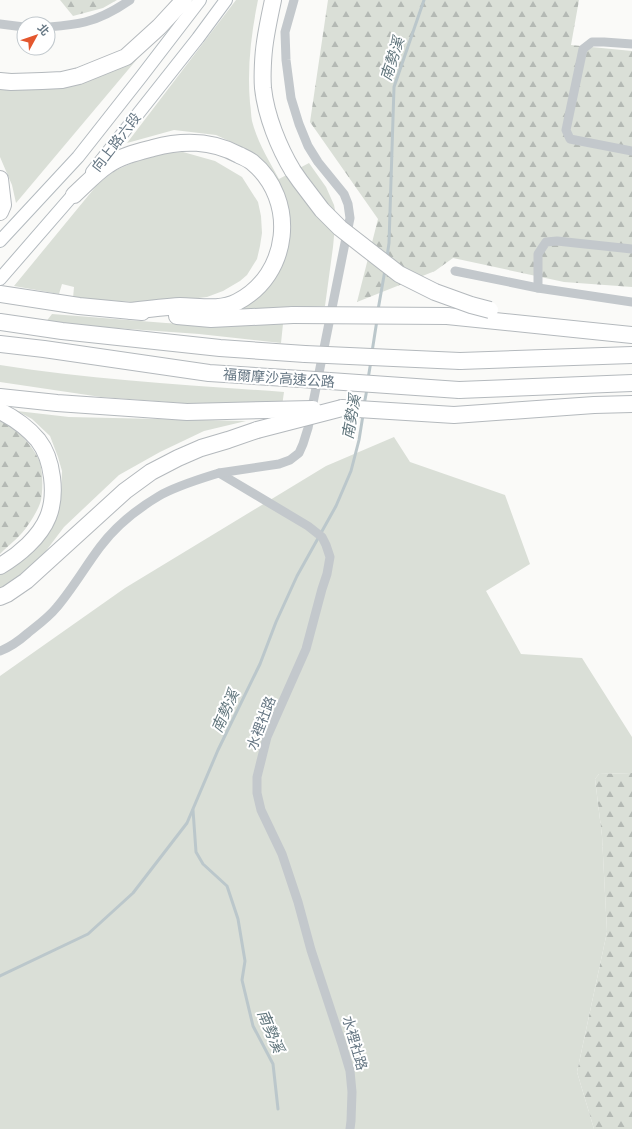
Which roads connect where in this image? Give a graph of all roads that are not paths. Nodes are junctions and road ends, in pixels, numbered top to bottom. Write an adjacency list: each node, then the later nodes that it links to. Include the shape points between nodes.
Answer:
1 (130, 0): 9 (street, via 86,22)
2 (184, 0): 11 (highway, via 126,57 62,80)
3 (200, 0): 16 (main road, 向上路六段, via 78,157)
4 (226, 0): 14 (main road, 向上路六段)
5 (273, 0): 25 (highway, bridge, via 264,43 263,87 266,108 285,158 322,210 340,228 400,274 435,292 490,310)
6 (294, 0): 34 (street, via 285,32 291,98 308,146 344,194 350,218 308,428 299,453 279,464)
7 (0, 24): 8 (street)
8 (16, 26)
9 (56, 26)
10 (632, 44): 12 (street, via 592,42 583,49 566,130 570,139)
11 (0, 81)
12 (632, 150)
13 (0, 179): 15 (highway, via 3,205)
14 (74, 195): 19 (main road, 向上路六段); 23 (highway, via 108,165 124,156 167,144 191,142 229,150 250,161 262,172 277,196 282,235 280,249 268,276 258,288 235,303 220,307 179,306)
15 (0, 212)
16 (0, 241)
17 (632, 249): 20 (street, via 546,242 538,254)
18 (455, 270): 20 (street)
19 (0, 279)
20 (538, 288): 22 (street)
21 (0, 294): 23 (highway)
22 (632, 302)
23 (131, 311): 25 (highway, bridge, via 211,319 293,315 447,316)
24 (0, 322): 28 (highway, 福爾摩沙高速公路, bridge, via 220,348 305,354 460,362)
25 (606, 333): 26 (highway)
26 (632, 335)
27 (0, 344): 29 (highway, 福爾摩沙高速公路, bridge, via 209,373 459,390)
28 (632, 355)
29 (632, 383)
30 (0, 397): 32 (highway, bridge, via 188,412)
31 (632, 404): 32 (highway, via 454,415)
32 (342, 408): 36 (highway, bridge, via 257,430 201,448 151,472 125,491 26,581)
33 (0, 411): 35 (highway, via 16,420 39,442 48,462 53,484 52,507 48,518 25,549)
34 (219, 473): 37 (street, via 160,496 135,513 100,547 57,607 17,642); 38 (street, 水裡社路, via 308,526 319,535 330,557 303,658 267,737 257,777 257,793 261,810 282,854 350,1071)
35 (0, 566)
36 (0, 598)
37 (0, 651)
38 (350, 1129)

